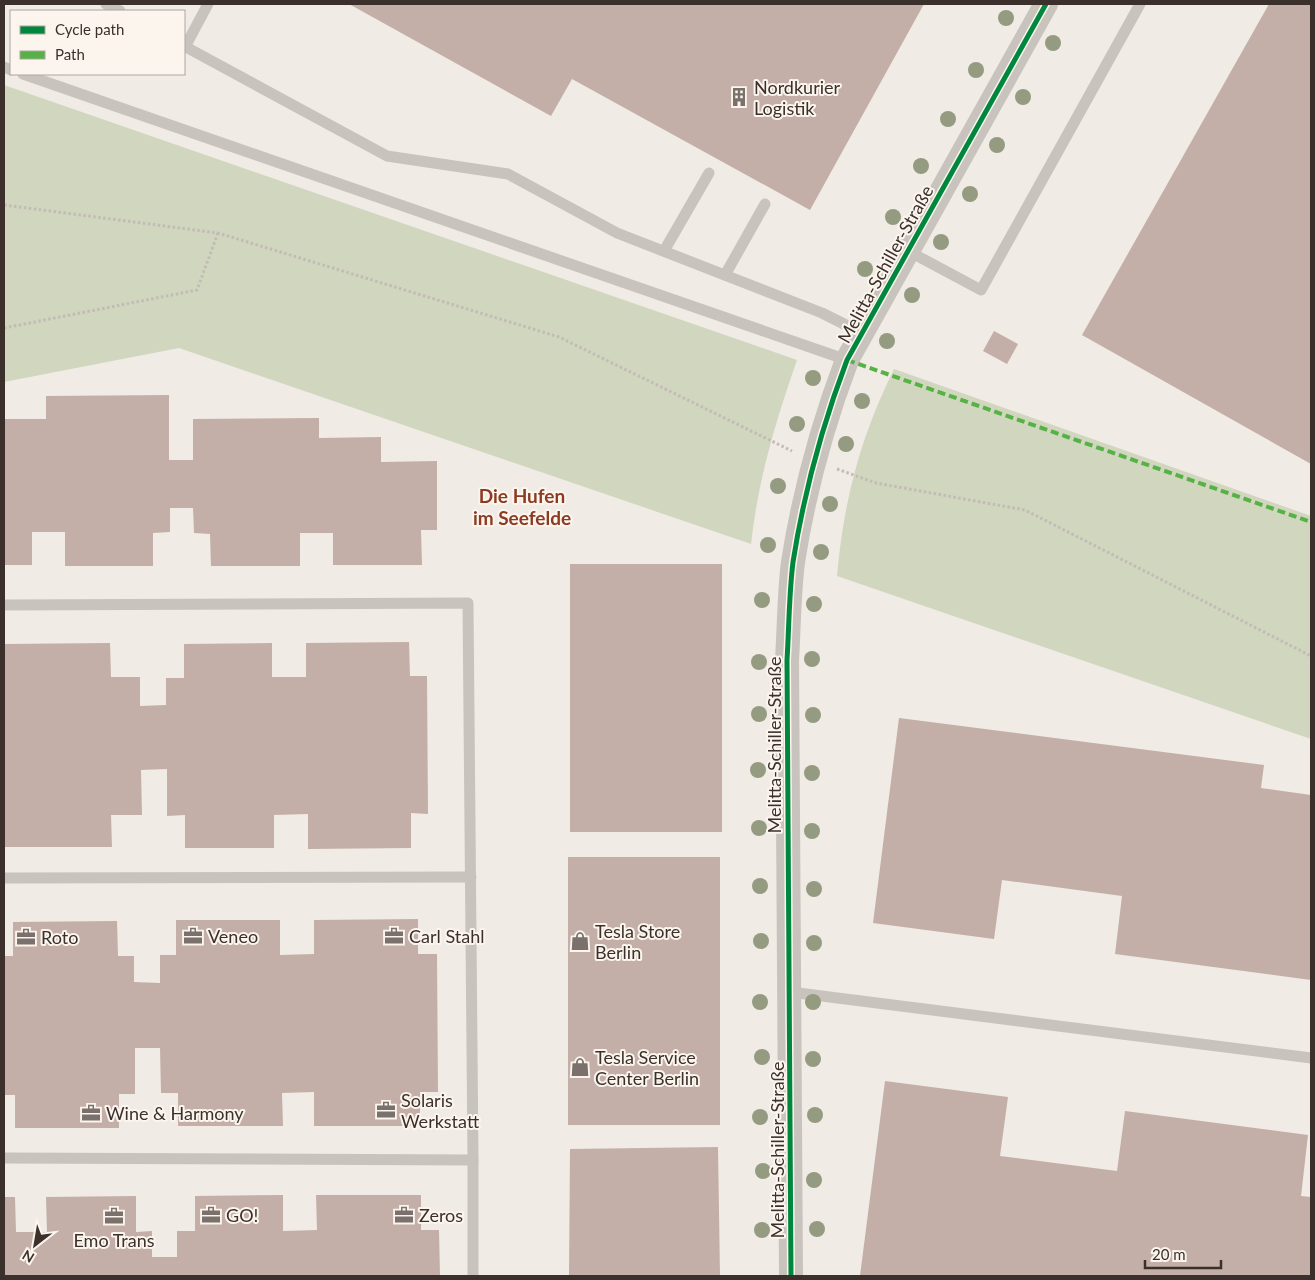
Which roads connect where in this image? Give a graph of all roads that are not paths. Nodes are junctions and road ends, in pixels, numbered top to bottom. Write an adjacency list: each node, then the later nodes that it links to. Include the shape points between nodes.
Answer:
1 (106, 4): 5 (lane)
2 (208, 4): 6 (lane)
3 (1046, 4): 12 (street, Melitta-Schiller-Straße)
4 (1140, 4): 12 (lane, via 981,290)
5 (118, 10)
6 (185, 44)
7 (185, 47): 11 (lane, via 387,156 508,174 617,233)
8 (26, 75): 15 (lane)
9 (709, 174): 11 (lane)
10 (765, 204): 13 (lane)
11 (664, 251): 13 (lane)
12 (908, 251): 14 (street, Melitta-Schiller-Straße)
13 (726, 275): 14 (lane, via 822,313)
14 (862, 333): 15 (street, Melitta-Schiller-Straße)
15 (847, 360): 19 (street, Melitta-Schiller-Straße, via 813,461 793,563 787,660)
16 (4, 606): 17 (lane, via 468,603)
17 (470, 876): 18 (lane); 22 (lane)
18 (4, 878)
19 (790, 992): 20 (lane); 24 (street, Melitta-Schiller-Straße)
20 (1311, 1058)
21 (4, 1158): 22 (lane)
22 (473, 1160): 23 (lane)
23 (473, 1276)
24 (792, 1276)

